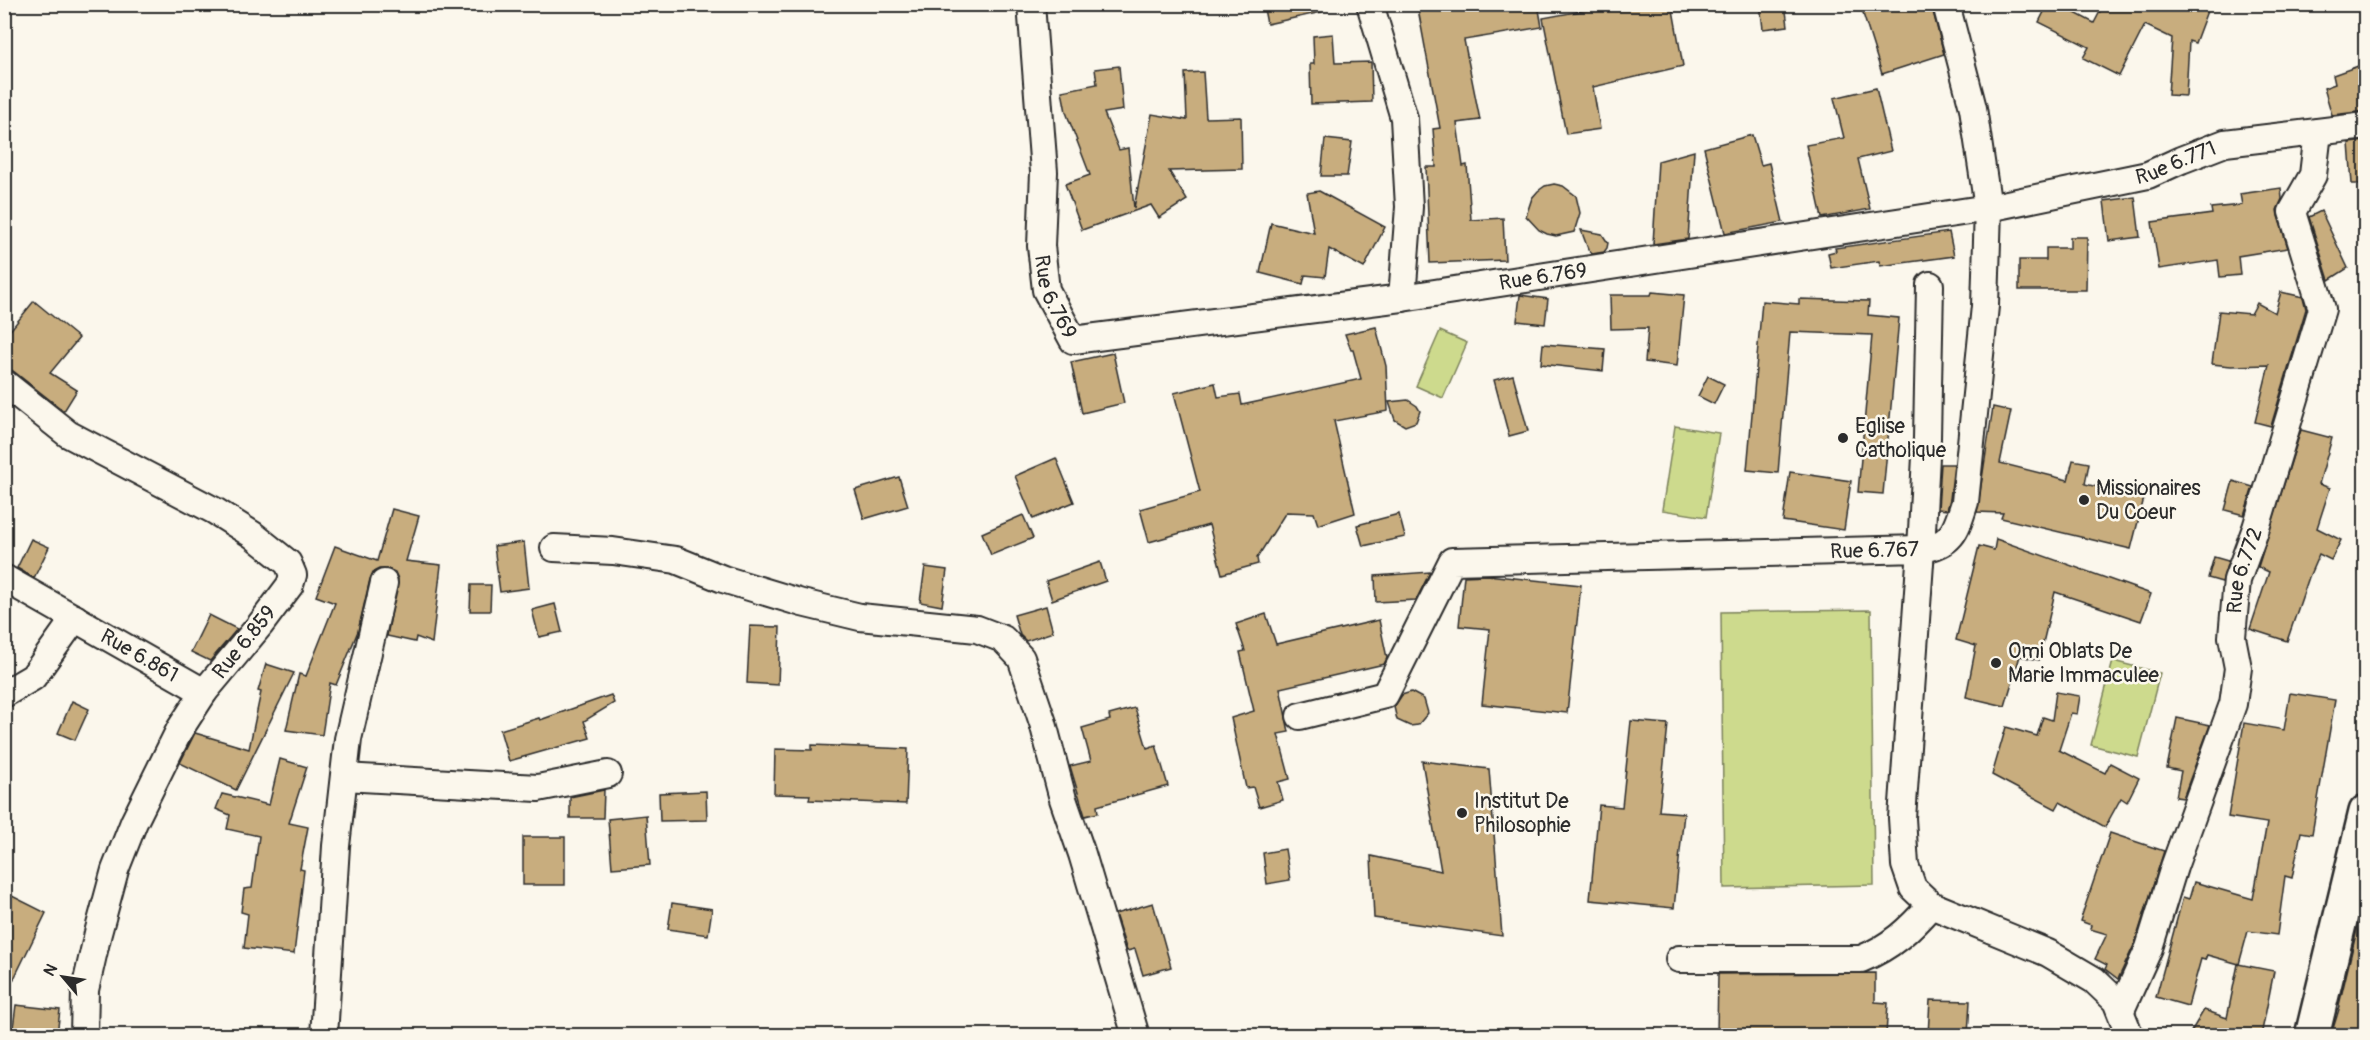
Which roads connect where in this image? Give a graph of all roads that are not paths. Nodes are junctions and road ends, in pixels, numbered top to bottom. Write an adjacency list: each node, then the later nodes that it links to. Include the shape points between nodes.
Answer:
1 (1031, 4): 8 (street, Rue 6.769, via 1044,172 1041,246 1046,290 1072,340)
2 (1370, 4): 8 (street, via 1404,118 1409,207)
3 (1946, 4): 6 (street, via 1973,108)
4 (2366, 126): 5 (street, Rue 6.771)
5 (2318, 132): 6 (street, Rue 6.771, via 2225,143 2148,175); 23 (street, Rue 6.772, via 2313,175 2292,212 2322,309 2237,580 2232,637 2238,668 2233,704 2149,948)
6 (1988, 208): 8 (street, Rue 6.769); 11 (street, via 1984,318 1965,502 1955,532 1939,547)
7 (1930, 285): 11 (street)
8 (1402, 298)
9 (4, 383): 15 (street, Rue 6.859, via 68,434 215,511 254,535 288,563 293,575 290,585)
10 (554, 548): 26 (street, via 676,560 802,603 860,617 977,629 1003,639 1021,658 1043,723)
11 (1921, 549): 17 (street, Rue 6.767, via 1452,561 1385,695); 21 (street, Rue 6.767, via 1902,818 1905,865 1913,888)
12 (4, 578): 14 (street, Rue 6.861)
13 (384, 583): 19 (street, via 348,739)
14 (75, 618): 15 (street, Rue 6.861); 16 (street, Rue 6.861, via 33,677)
15 (204, 692): 24 (street, Rue 6.859, via 155,776 116,870 85,990)
16 (4, 694)
17 (1299, 716)
18 (608, 774): 19 (street, via 538,788)
19 (344, 777): 25 (street)
20 (2366, 812): 28 (highway)
21 (1931, 905): 22 (street, via 1882,951 1861,959); 23 (street, Rue 6.767, via 2048,953 2094,980)
22 (1679, 959)
23 (2121, 1010): 27 (street, Rue 6.767)
24 (84, 1035)
25 (324, 1035)
26 (1136, 1035)
27 (2130, 1035)
28 (2312, 1035)

